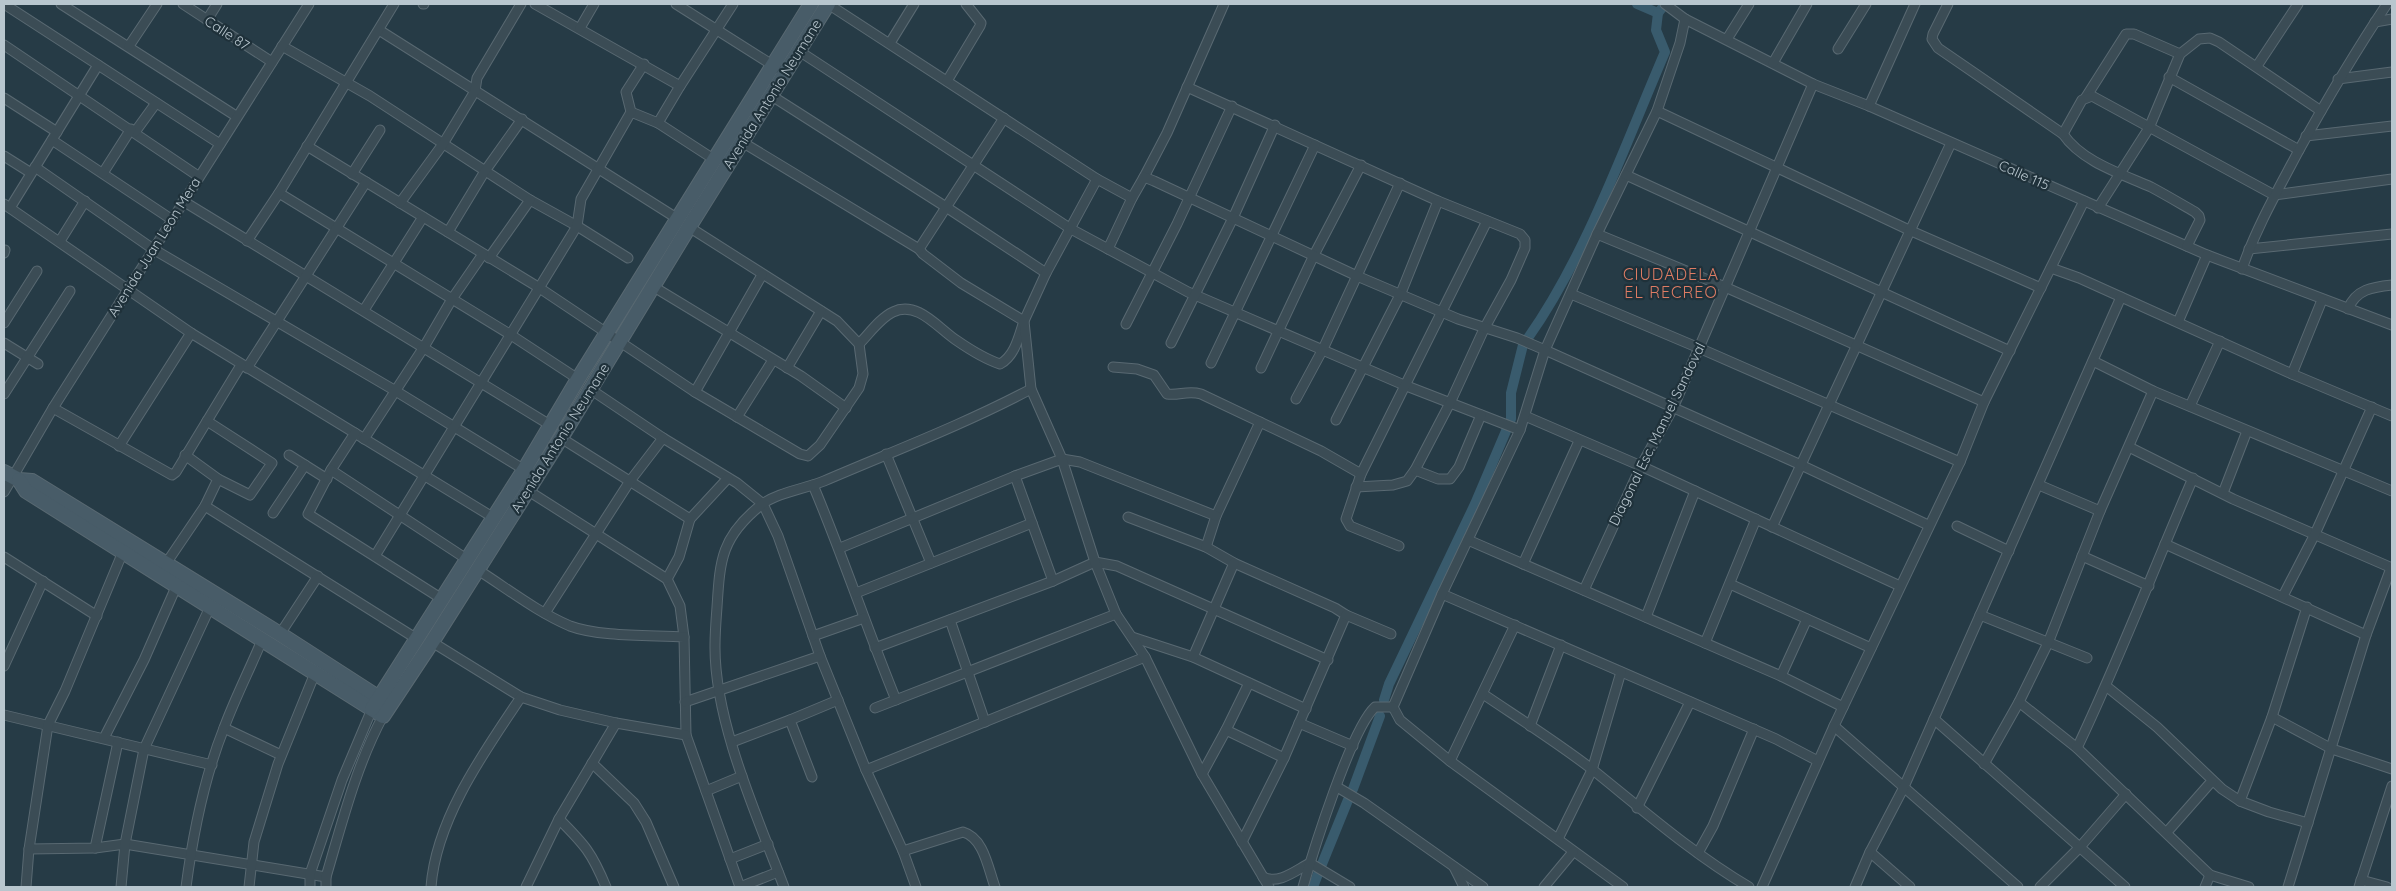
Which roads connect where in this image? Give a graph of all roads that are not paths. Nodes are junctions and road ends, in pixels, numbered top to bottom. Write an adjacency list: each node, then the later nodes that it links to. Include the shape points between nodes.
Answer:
1 (4, 4): 45 (street)
2 (61, 4): 26 (street)
3 (156, 4): 37 (street)
4 (183, 4): 29 (street, Calle 87)
5 (217, 4): 29 (street)
6 (309, 4): 38 (street, Avenida Juan Leon Mera)
7 (394, 4): 33 (street)
8 (522, 4): 57 (street, via 477,78)
9 (535, 4): 31 (street)
10 (594, 4): 31 (street)
11 (676, 4): 32 (street)
12 (733, 4): 32 (street)
13 (811, 4): 46 (street, Avenida Antonio Neumane)
14 (828, 4): 35 (street); 40 (street, Avenida Antonio Neumane)
15 (914, 4): 35 (street)
16 (966, 4): 52 (street, via 979,19 980,26)
17 (1224, 4): 56 (street)
18 (1749, 4): 34 (street)
19 (1807, 4): 43 (street)
20 (1866, 4): 39 (street)
21 (1915, 4): 64 (street)
22 (1948, 4): 77 (street, via 1933,34 1932,39 1938,48)
23 (2298, 4): 47 (street)
24 (2387, 4): 30 (street)
25 (1667, 5): 27 (street, Calle 115)
26 (72, 7): 37 (street)
27 (1685, 19): 34 (street, Calle 115); 65 (street)
28 (2392, 19): 30 (street)
29 (207, 20): 42 (street, Calle 87)
30 (2375, 22): 51 (street)
31 (580, 28): 44 (street)
32 (717, 29): 46 (street); 55 (street)
33 (379, 30): 53 (street); 57 (street)
34 (1727, 39): 43 (street, Calle 115)
35 (890, 43): 52 (street)
36 (4, 44): 58 (street)
37 (128, 46): 68 (street)
38 (282, 46): 42 (street, Avenida Juan Leon Mera); 53 (street)
39 (1838, 49)
40 (799, 51): 49 (street, Avenida Antonio Neumane); 90 (street)
41 (2180, 54): 47 (street, via 2199,39 2210,38); 50 (street); 60 (street, via 2134,34 2126,34)
42 (272, 62): 68 (street, Avenida Juan Leon Mera)
43 (1773, 63): 54 (street, Calle 115)
44 (644, 64): 55 (street); 67 (street, via 626,92)
45 (98, 65): 58 (street); 62 (street)
46 (773, 65): 49 (street); 88 (street, Avenida Antonio Neumane)
47 (2257, 66): 66 (street)
48 (2392, 72): 51 (street)
49 (785, 73): 59 (street, Avenida Antonio Neumane)
50 (2169, 77): 74 (street); 86 (street)
51 (2338, 79): 66 (street)
52 (947, 80): 69 (street)
53 (346, 82): 83 (street); 85 (street)
54 (1813, 84): 64 (street, Calle 115); 92 (street, Diagonal Esc. Manuel Sandoval)
55 (680, 86): 71 (street)
56 (1187, 87): 63 (street); 100 (street)
57 (475, 91): 70 (street); 83 (street)
58 (80, 95): 75 (street); 78 (street)
59 (772, 96): 80 (street, Avenida Antonio Neumane); 116 (street)
60 (2086, 97): 74 (street, via 2092,96); 77 (street)
61 (4, 98): 78 (street)
62 (156, 103): 75 (street); 82 (street)
63 (1232, 106): 72 (street); 107 (street)
64 (1869, 106): 81 (street, Calle 115)
65 (1657, 111): 92 (street); 99 (street)
66 (2321, 111): 79 (street)
67 (631, 112): 71 (street); 91 (street)
68 (236, 116): 82 (street, Avenida Juan Leon Mera)
69 (1004, 118): 90 (street); 101 (street)
70 (522, 119): 91 (street); 94 (street)
71 (658, 123): 88 (street)
72 (1275, 125): 84 (street); 119 (street)
73 (2392, 126): 79 (street)
74 (2149, 128): 97 (street); 106 (street)
75 (133, 130): 95 (street); 98 (street)
76 (380, 130): 96 (street)
77 (2063, 134): 97 (street, via 2087,156)
78 (55, 136): 93 (street); 95 (street)
79 (2306, 136): 86 (street)
80 (742, 142): 122 (street, Avenida Antonio Neumane); 136 (street)
81 (1951, 143): 113 (street, Calle 115); 126 (street)
82 (220, 144): 98 (street, Avenida Juan Leon Mera)
83 (443, 144): 94 (street); 114 (street)
84 (1315, 145): 89 (street); 131 (street)
85 (307, 146): 96 (street); 105 (street)
86 (2299, 150): 106 (street)
87 (4, 156): 93 (street)
88 (715, 160): 122 (street, Avenida Antonio Neumane)
89 (1361, 164): 104 (street); 140 (street)
90 (975, 166): 116 (street); 125 (street)
91 (599, 167): 122 (street); 123 (street, via 581,199)
92 (1776, 167): 126 (street); 127 (street, Diagonal Esc. Manuel Sandoval)
93 (33, 170): 110 (street); 115 (street)
94 (485, 171): 109 (street); 128 (street)
95 (103, 173): 120 (street)
96 (352, 174): 103 (street)
97 (2120, 174): 117 (street); 134 (street, via 2153,188 2199,216)
98 (198, 176): 111 (street, Avenida Juan Leon Mera)
99 (1626, 176): 127 (street); 129 (street)
100 (1144, 177): 107 (street); 108 (street)
101 (1097, 179): 108 (street); 125 (street)
102 (2392, 179): 106 (street)
103 (366, 182): 114 (street); 124 (street)
104 (1400, 183): 112 (street); 151 (street)
105 (279, 193): 124 (street); 133 (street)
106 (2274, 195): 138 (street)
107 (1190, 197): 119 (street); 148 (street)
108 (1132, 198): 137 (street)
109 (530, 200): 123 (street); 141 (street)
110 (85, 201): 132 (street); 135 (street)
111 (183, 201): 120 (street, Avenida Juan Leon Mera); 133 (street)
112 (1438, 201): 121 (street); 161 (street)
113 (2084, 201): 117 (street, Calle 115); 144 (street)
114 (400, 203): 118 (street)
115 (7, 206): 132 (street)
116 (946, 207): 136 (street); 147 (street)
117 (2098, 208): 134 (street, Calle 115)
118 (423, 217): 128 (street); 143 (street)
119 (1233, 218): 131 (street); 160 (street)
120 (171, 219): 135 (street, Avenida Juan Leon Mera)
121 (1487, 221): 170 (street); 177 (street, via 1520,234 1525,245 1511,280)
122 (683, 223): 149 (street); 154 (street, Avenida Antonio Neumane); 180 (street, Avenida Antonio Neumane)
123 (577, 226): 142 (street); 153 (street)
124 (336, 228): 143 (street); 150 (street)
125 (1071, 229): 137 (street); 147 (street)
126 (1909, 230): 156 (street); 159 (street)
127 (1750, 231): 155 (street, Diagonal Esc. Manuel Sandoval); 159 (street)
128 (448, 232): 141 (street)
129 (1597, 234): 155 (street); 162 (street)
130 (2392, 234): 138 (street)
131 (1272, 236): 140 (street); 169 (street)
132 (60, 241): 157 (street)
133 (247, 241): 150 (street)
134 (2187, 246): 139 (street, Calle 115)
135 (153, 249): 157 (street, Avenida Juan Leon Mera); 172 (street)
136 (920, 249): 171 (street, via 961,283)
137 (1108, 249): 148 (street)
138 (2249, 249): 145 (street)
139 (2207, 254): 145 (street, Calle 115); 173 (street)
140 (1314, 255): 151 (street); 178 (street)
141 (486, 256): 153 (street); 164 (street)
142 (628, 258)
143 (393, 263): 164 (street); 167 (street)
144 (2051, 268): 156 (street); 163 (street)
145 (2242, 269): 165 (street, Calle 115)
146 (37, 271): 174 (street)
147 (1046, 273): 171 (street)
148 (1153, 273): 160 (street); 175 (street)
149 (762, 275): 168 (street); 182 (street)
150 (304, 276): 167 (street); 172 (street)
151 (1357, 276): 161 (street); 191 (street)
152 (2392, 285): 166 (street, via 2366,290 2353,300)
153 (538, 287): 180 (street); 181 (street)
154 (654, 287): 182 (street); 184 (street, Avenida Antonio Neumane)
155 (1725, 287): 188 (street); 190 (street, Diagonal Esc. Manuel Sandoval)
156 (2041, 288): 193 (street)
157 (127, 290): 179 (street); 220 (street, Avenida Juan Leon Mera)
158 (70, 291): 194 (street)
159 (1881, 291): 188 (street); 193 (street)
160 (1194, 294): 169 (street); 186 (street)
161 (1401, 294): 170 (street); 201 (street)
162 (1571, 294): 190 (street); 192 (street)
163 (2121, 297): 173 (street); 196 (street)
164 (452, 299): 181 (street); 189 (street)
165 (2322, 300): 166 (street, Calle 115); 204 (street)
166 (2348, 309): 176 (street, Calle 115)
167 (364, 310): 189 (street)
168 (821, 311): 187 (street, via 837,321); 202 (street)
169 (1236, 312): 178 (street); 197 (street)
170 (1442, 312): 177 (street); 207 (street)
171 (1024, 321): 187 (street, via 1014,349 1000,364 957,341 930,319 912,310 891,313); 208 (street)
172 (276, 322): 199 (street); 209 (street)
173 (2178, 322): 183 (street)
174 (4, 323)
175 (1126, 324)
176 (2392, 325)
177 (1484, 329): 192 (street); 216 (street)
178 (1280, 331): 191 (street); 203 (street)
179 (191, 333): 199 (street); 239 (street)
180 (607, 333): 184 (street); 205 (street, Avenida Antonio Neumane)
181 (511, 334): 205 (street); 206 (street)
182 (729, 334): 195 (street); 212 (street)
183 (2220, 341): 204 (street); 218 (street)
184 (620, 342): 210 (street, Avenida Antonio Neumane); 212 (street)
185 (4, 343): 194 (street)
186 (1171, 343)
187 (859, 344): 221 (street, via 863,374 859,388)
188 (1856, 345): 215 (street); 217 (street)
189 (424, 347): 206 (street); 209 (street)
190 (1699, 348): 217 (street); 222 (street, Diagonal Esc. Manuel Sandoval)
191 (1322, 349): 201 (street); 214 (street)
192 (1545, 350): 222 (street); 224 (street)
193 (2010, 351): 215 (street)
194 (27, 357): 198 (street); 213 (street)
195 (773, 360): 202 (street); 226 (street)
196 (2093, 360): 211 (street); 264 (street)
197 (1211, 363)
198 (38, 364)
199 (244, 366): 228 (street); 234 (street)
200 (1113, 367): 229 (street, via 1137,369 1154,375 1167,394 1192,391)
201 (1365, 367): 207 (street); 227 (street)
202 (787, 368): 221 (street)
203 (1261, 368)
204 (2292, 374): 219 (street)
205 (578, 378): 230 (street, Avenida Antonio Neumane)
206 (480, 381): 230 (street); 231 (street)
207 (1404, 385): 216 (street); 253 (street)
208 (1031, 389): 241 (street); 244 (street)
209 (394, 390): 231 (street); 237 (street)
210 (590, 390): 235 (street, Avenida Antonio Neumane); 236 (street)
211 (2153, 391): 218 (street); 240 (street)
212 (694, 392): 226 (street)
213 (4, 394)
214 (1296, 399)
215 (1984, 402): 245 (street)
216 (1450, 403): 223 (street); 251 (street)
217 (1829, 405): 245 (street); 247 (street)
218 (2190, 406): 233 (street)
219 (2372, 407): 225 (street); 252 (street)
220 (53, 408): 239 (street); 256 (street, Avenida Juan Leon Mera)
221 (846, 408): 226 (street, via 820,446 808,456)
222 (1673, 408): 247 (street); 248 (street, Diagonal Esc. Manuel Sandoval)
223 (1481, 415): 232 (street); 251 (street, via 1459,467 1450,479 1438,479)
224 (1525, 416): 232 (street); 238 (street)
225 (2392, 416)
226 (737, 417)
227 (1336, 420)
228 (207, 421): 243 (street); 260 (street, via 272,464 250,495)
229 (1260, 422): 253 (street); 276 (street)
230 (550, 425): 250 (street, Avenida Antonio Neumane)
231 (453, 426): 250 (street); 254 (street)
232 (1520, 430): 288 (street)
233 (2247, 431): 252 (street); 270 (street)
234 (355, 433): 237 (street); 249 (street)
235 (561, 438): 257 (street, Avenida Antonio Neumane); 262 (street)
236 (663, 438): 258 (street); 262 (street)
237 (364, 439): 254 (street)
238 (1579, 441): 248 (street); 303 (street)
239 (119, 446): 243 (street, via 172,475)
240 (2129, 447): 259 (street); 273 (street)
241 (886, 454): 263 (street); 278 (street)
242 (289, 455): 246 (street)
243 (185, 456): 260 (street)
244 (1062, 459): 255 (street); 276 (street, via 1080,462); 299 (street)
245 (1960, 462): 283 (street)
246 (304, 465): 261 (street); 274 (street)
247 (1801, 465): 283 (street); 285 (street)
248 (1641, 466): 267 (street); 315 (street, Diagonal Esc. Manuel Sandoval)
249 (332, 470): 261 (street); 275 (street)
250 (524, 470): 257 (street); 277 (street, Avenida Antonio Neumane)
251 (1415, 470): 265 (street, via 1407,481)
252 (2343, 470): 268 (street); 287 (street)
253 (1360, 474): 265 (street)
254 (423, 476): 275 (street); 277 (street)
255 (1015, 476): 278 (street); 282 (street)
256 (11, 477): 269 (street, Avenida Juan Leon Mera); 294 (street, via 26,491); 300 (street, via 32,481)
257 (536, 477): 266 (street, Avenida Antonio Neumane)
258 (728, 478): 271 (street); 280 (street)
259 (2193, 478): 270 (street); 289 (street)
260 (218, 479): 272 (street)
261 (327, 479): 295 (street, via 308,514)
262 (630, 481): 280 (street); 286 (street)
263 (813, 485): 271 (street); 292 (street)
264 (2039, 485): 273 (street); 293 (street)
265 (1356, 487): 290 (street, via 1346,519 1350,526)
266 (527, 490): 286 (street); 305 (street, Avenida Antonio Neumane)
267 (1695, 491): 281 (street); 328 (street)
268 (2392, 491)
269 (4, 492)
270 (2222, 493): 287 (street)
271 (763, 504): 336 (street, via 778,536); 359 (street, via 736,528 720,564 714,646)
272 (205, 506): 300 (street); 307 (street)
273 (2100, 511): 296 (street)
274 (273, 513)
275 (400, 514): 295 (street); 298 (street)
276 (1216, 516): 291 (street)
277 (494, 518): 298 (street, Avenida Antonio Neumane)
278 (913, 518): 292 (street); 301 (street)
279 (1128, 518): 291 (street)
280 (690, 519): 308 (street, via 679,557)
281 (1756, 519): 285 (street); 311 (street)
282 (1032, 523): 301 (street); 310 (street)
283 (1928, 525): 312 (street)
284 (1958, 526): 293 (street)
285 (1772, 527): 312 (street)
286 (597, 534): 308 (street); 323 (street)
287 (2316, 534): 304 (street); 318 (street)
288 (1468, 540): 303 (street); 317 (street)
289 (2165, 544): 313 (street); 318 (street)
290 (1399, 546)
291 (1206, 547): 302 (street)
292 (840, 548): 316 (street)
293 (2009, 551): 326 (street)
294 (122, 554): 306 (street); 327 (street)
295 (375, 556): 319 (street)
296 (2082, 556): 313 (street); 342 (street)
297 (4, 557): 309 (street)
298 (468, 560): 319 (street, Avenida Antonio Neumane)
299 (1095, 562): 310 (street); 322 (street, via 1117,566); 324 (street)
300 (166, 563): 306 (street); 333 (street)
301 (931, 563): 316 (street)
302 (1234, 564): 322 (street); 325 (street)
303 (1523, 564): 315 (street)
304 (2392, 568): 335 (street)
305 (478, 570): 323 (street); 341 (street, Avenida Antonio Neumane)
306 (158, 575): 314 (street)
307 (318, 576): 333 (street); 339 (street)
308 (667, 579): 337 (street, via 680,606)
309 (43, 581): 327 (street); 352 (street)
310 (1053, 582): 331 (street)
311 (1730, 584): 330 (street); 343 (street)
312 (1900, 586): 346 (street)
313 (2149, 586): 358 (street)
314 (176, 587): 320 (street); 386 (street, via 144,660)
315 (1584, 590): 328 (street)
316 (856, 594): 329 (street)
317 (1442, 594): 332 (street); 367 (street)
318 (2283, 596): 321 (street)
319 (442, 599): 339 (street, Avenida Antonio Neumane)
320 (210, 607): 340 (street); 392 (street)
321 (2307, 607): 335 (street); 373 (street)
322 (1213, 608): 349 (street); 351 (street)
323 (545, 613): 337 (street, via 571,626 593,631)
324 (1116, 614): 338 (street); 353 (street)
325 (1346, 615): 334 (street); 351 (street)
326 (1980, 615): 342 (street); 374 (street)
327 (97, 616): 379 (street)
328 (1646, 617): 343 (street)
329 (864, 618): 336 (street); 345 (street)
330 (1807, 619): 346 (street); 356 (street)
331 (950, 620): 345 (street); 353 (street)
332 (1515, 625): 344 (street); 360 (street)
333 (280, 634): 368 (street)
334 (1392, 634)
335 (2366, 635): 391 (street)
336 (813, 636): 347 (street)
337 (684, 637): 364 (street)
338 (1132, 637): 348 (street); 349 (street)
339 (417, 638): 368 (street, Avenida Antonio Neumane)
340 (262, 640): 355 (street); 382 (street)
341 (432, 642): 361 (street); 368 (street, Avenida Antonio Neumane)
342 (2048, 642): 350 (street); 366 (street)
343 (1705, 643): 356 (street)
344 (1561, 645): 354 (street); 380 (street)
345 (875, 648): 363 (street)
346 (1871, 648): 369 (street)
347 (820, 656): 359 (street); 362 (street)
348 (1145, 657): 376 (street); 403 (street)
349 (1193, 657): 357 (street)
350 (2087, 658)
351 (1328, 660): 371 (street)
352 (4, 666)
353 (967, 672): 363 (street); 376 (street)
354 (1621, 672): 365 (street); 402 (street)
355 (314, 673): 368 (street); 393 (street)
356 (1781, 676): 369 (street)
357 (1249, 683): 371 (street); 384 (street)
358 (2106, 686): 390 (street); 406 (street, via 2157,727)
359 (719, 689): 364 (street); 388 (street)
360 (1483, 694): 380 (street); 395 (street)
361 (521, 697): 377 (street); 445 (street, via 481,756 445,828)
362 (838, 700): 375 (street); 401 (street)
363 (896, 700): 370 (street)
364 (685, 702): 385 (street)
365 (1690, 702): 383 (street); 413 (street)
366 (2019, 702): 390 (street); 398 (street)
367 (1390, 706): 389 (street, via 1375,707 1371,711); 395 (street, via 1400,720)
368 (381, 707): 434 (street, Avenida Antonio Neumane, via 342,780); 436 (street, Avenida Antonio Neumane)
369 (1843, 707): 381 (street)
370 (875, 708)
371 (1306, 709): 378 (street)
372 (4, 715): 379 (street)
373 (2272, 717): 391 (street); 412 (street)
374 (1934, 719): 398 (street); 409 (street)
375 (790, 720): 388 (street); 405 (street)
376 (985, 722): 401 (street)
377 (616, 723): 385 (street); 397 (street)
378 (1299, 723): 389 (street); 394 (street)
379 (48, 725): 386 (street); 423 (street)
380 (1530, 726): 402 (street)
381 (1834, 726): 396 (street); 409 (street)
382 (224, 728): 393 (street); 399 (street)
383 (1754, 729): 396 (street); 427 (street, via 1713,826)
384 (1226, 730): 394 (street); 403 (street)
385 (686, 735): 410 (street)
386 (104, 738): 387 (street)
387 (118, 742): 392 (street); 422 (street)
388 (732, 742): 404 (street)
389 (1353, 746): 408 (street)
390 (2077, 748): 411 (street)
391 (2332, 749): 400 (street); 415 (street)
392 (144, 750): 399 (street); 419 (street)
393 (281, 755): 431 (street, via 254,842)
394 (1284, 758): 418 (street)
395 (1450, 761): 417 (street)
396 (1818, 761): 461 (street)
397 (592, 763): 414 (street); 448 (street, via 634,803 646,822)
398 (1984, 764): 421 (street)
399 (212, 765): 428 (street)
400 (2392, 769)
401 (866, 770): 424 (street)
402 (1592, 770): 413 (street); 417 (street)
403 (1202, 774): 418 (street)
404 (742, 776): 410 (street); 420 (street)
405 (812, 777)
406 (2212, 780): 412 (street); 416 (street)
407 (2392, 786): 438 (street)
408 (1337, 788): 430 (street); 432 (street)
409 (1903, 789): 426 (street); 464 (street)
410 (706, 792): 429 (street)
411 (2126, 794): 416 (street); 421 (street)
412 (2240, 801): 415 (street)
413 (1638, 808): 427 (street)
414 (560, 819): 446 (street); 447 (street, via 594,857)
415 (2308, 824): 469 (street)
416 (2167, 832): 435 (street)
417 (1558, 839): 425 (street)
418 (1242, 842): 437 (street)
419 (125, 844): 422 (street); 428 (street); 440 (street)
420 (768, 844): 429 (street); 433 (street)
421 (2080, 847): 465 (street); 466 (street)
422 (95, 848): 423 (street)
423 (29, 849): 439 (street)
424 (903, 851): 451 (street); 452 (street, via 963,832 971,834 978,842)
425 (1573, 852): 458 (street); 459 (street)
426 (1870, 852): 462 (street); 463 (street)
427 (1698, 853): 460 (street)
428 (190, 856): 431 (street); 441 (street)
429 (730, 859): 449 (street)
430 (1310, 862): 437 (street, via 1279,879 1270,881); 454 (street); 455 (street)
431 (252, 863): 434 (street); 442 (street)
432 (1454, 866): 456 (street); 457 (street)
433 (778, 872): 449 (street); 450 (street)
434 (310, 874): 436 (street); 443 (street, Avenida Antonio Neumane)
435 (2210, 875): 467 (street); 468 (street)
436 (326, 877): 444 (street, Avenida Antonio Neumane)
437 (1263, 877): 453 (street)
438 (2360, 883): 470 (street)
439 (26, 887)
440 (121, 887)
441 (186, 887)
442 (249, 887)
443 (310, 887)
444 (326, 887)
445 (431, 887)
446 (526, 887)
447 (606, 887)
448 (674, 887)
449 (740, 887)
450 (784, 887)
451 (916, 887)
452 (995, 887)
453 (1269, 887)
454 (1302, 887)
455 (1350, 887)
456 (1464, 887)
457 (1483, 887)
458 (1544, 887)
459 (1623, 887)
460 (1749, 887)
461 (1762, 887)
462 (1854, 887)
463 (1910, 887)
464 (2018, 887)
465 (2040, 887)
466 (2125, 887)
467 (2206, 887)
468 (2249, 887)
469 (2288, 887)
470 (2387, 887)

